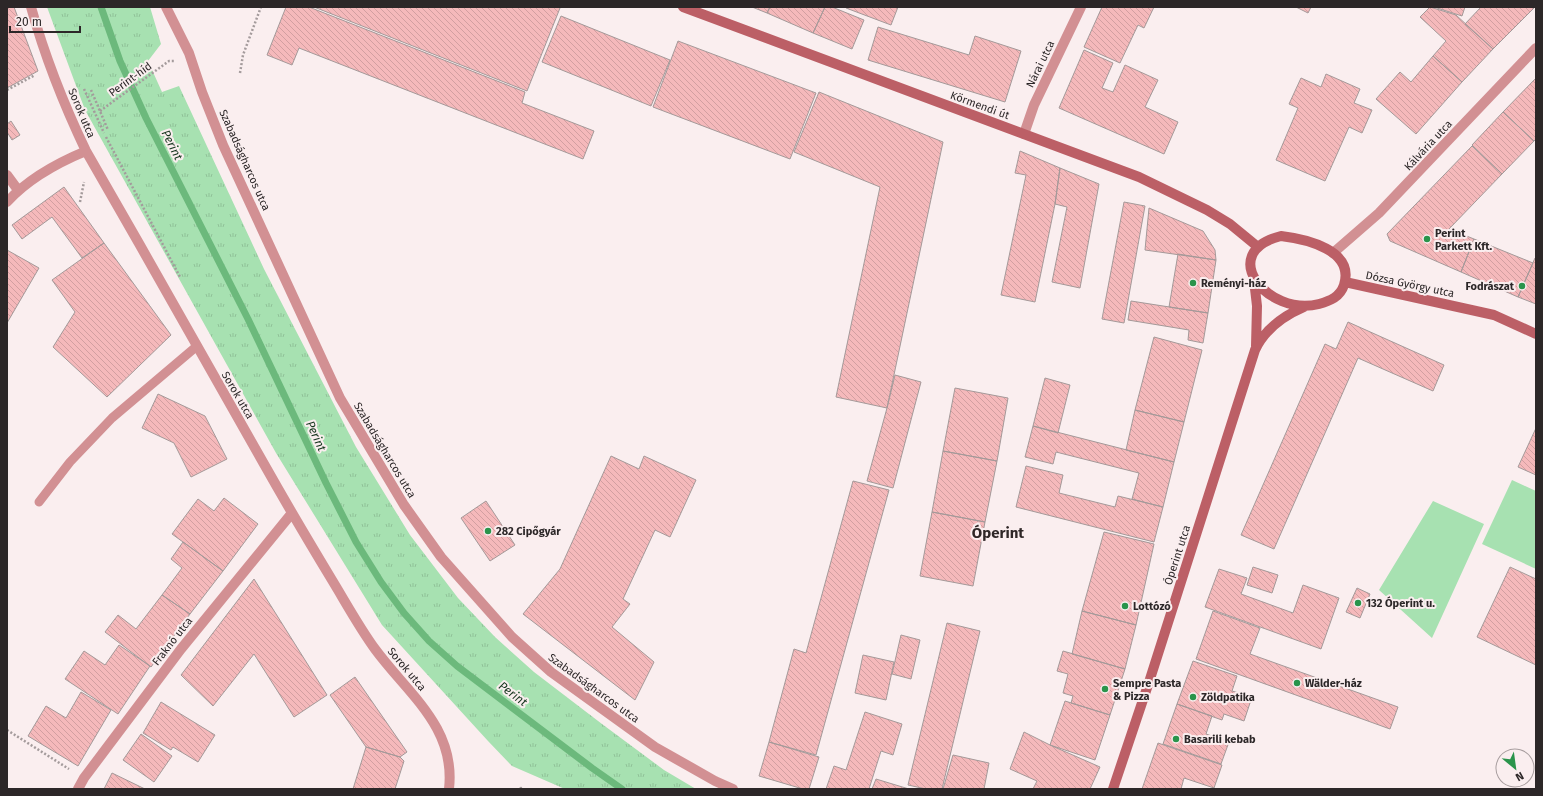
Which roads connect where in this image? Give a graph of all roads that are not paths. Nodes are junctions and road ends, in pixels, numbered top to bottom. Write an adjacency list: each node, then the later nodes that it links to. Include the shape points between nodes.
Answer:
1 (32, 7): 7 (street, Sorok utca, via 41,43)
2 (166, 7): 23 (street, Szabadságharcos utca, via 189,53 223,145 340,398 404,505 441,557 512,637 551,672 655,747)
3 (683, 7): 6 (street, Körmendi út)
4 (1081, 7): 6 (street, Nárai utca, via 1034,105)
5 (1536, 48): 12 (street, Kálvária utca, via 1384,208)
6 (1024, 134): 11 (street, Körmendi út, via 1139,177 1179,195 1230,224)
7 (86, 151): 9 (street, via 55,166); 17 (street, Sorok utca)
8 (7, 175): 9 (street)
9 (18, 190): 10 (street)
10 (7, 202)
11 (1258, 247): 12 (street, via 1281,236 1304,239); 13 (street, via 1250,265)
12 (1333, 253): 14 (street, via 1345,267)
13 (1254, 280): 15 (street, via 1278,300); 18 (street, Óperint utca, via 1257,306)
14 (1345, 282): 15 (street, via 1337,297); 16 (street, Dózsa György utca, via 1494,315)
15 (1304, 307): 18 (street, Óperint utca, via 1276,323)
16 (1536, 334)
17 (197, 346): 19 (lane, via 112,418 70,462); 20 (street, Sorok utca)
18 (1255, 350): 24 (street, Óperint utca)
19 (39, 502)
20 (292, 514): 21 (street, Fraknó utca, via 181,649); 22 (street, Sorok utca, via 375,649 436,726 444,742 448,759)
21 (78, 789)
22 (449, 789)
23 (733, 789)
24 (1113, 789)

